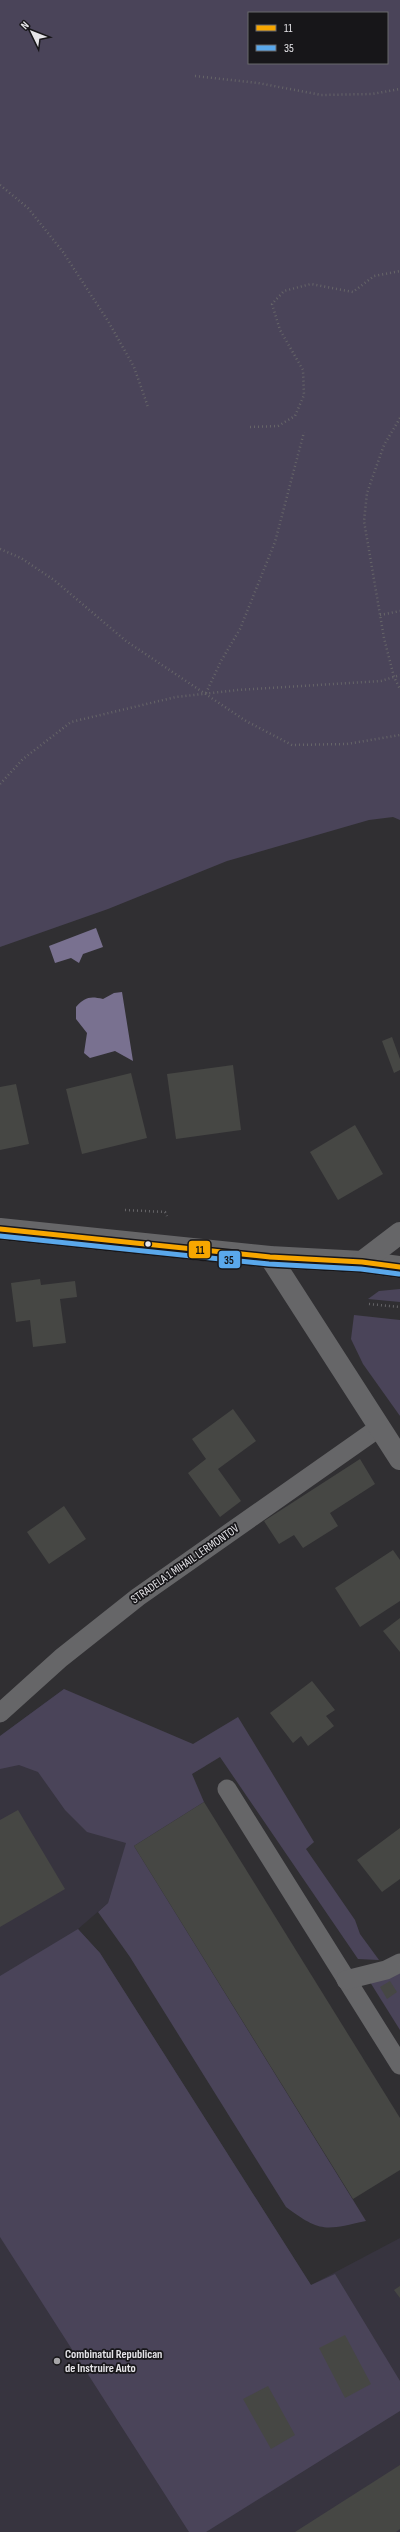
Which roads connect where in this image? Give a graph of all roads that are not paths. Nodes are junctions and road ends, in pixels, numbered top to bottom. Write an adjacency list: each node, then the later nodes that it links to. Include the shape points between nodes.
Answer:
1 (0, 1229): 3 (street)
2 (400, 1233): 4 (street)
3 (270, 1257): 4 (street); 6 (street)
4 (362, 1262): 5 (street)
5 (400, 1267)
6 (380, 1427): 7 (street); 8 (lane, STRADELA 1 MIHAIL LERMONTOV, via 138,1597 61,1658)
7 (400, 1459)
8 (0, 1712)
9 (226, 1789): 11 (lane)
10 (400, 1963): 11 (lane, via 386,1970)
11 (346, 1980): 12 (lane)
12 (400, 2065)

